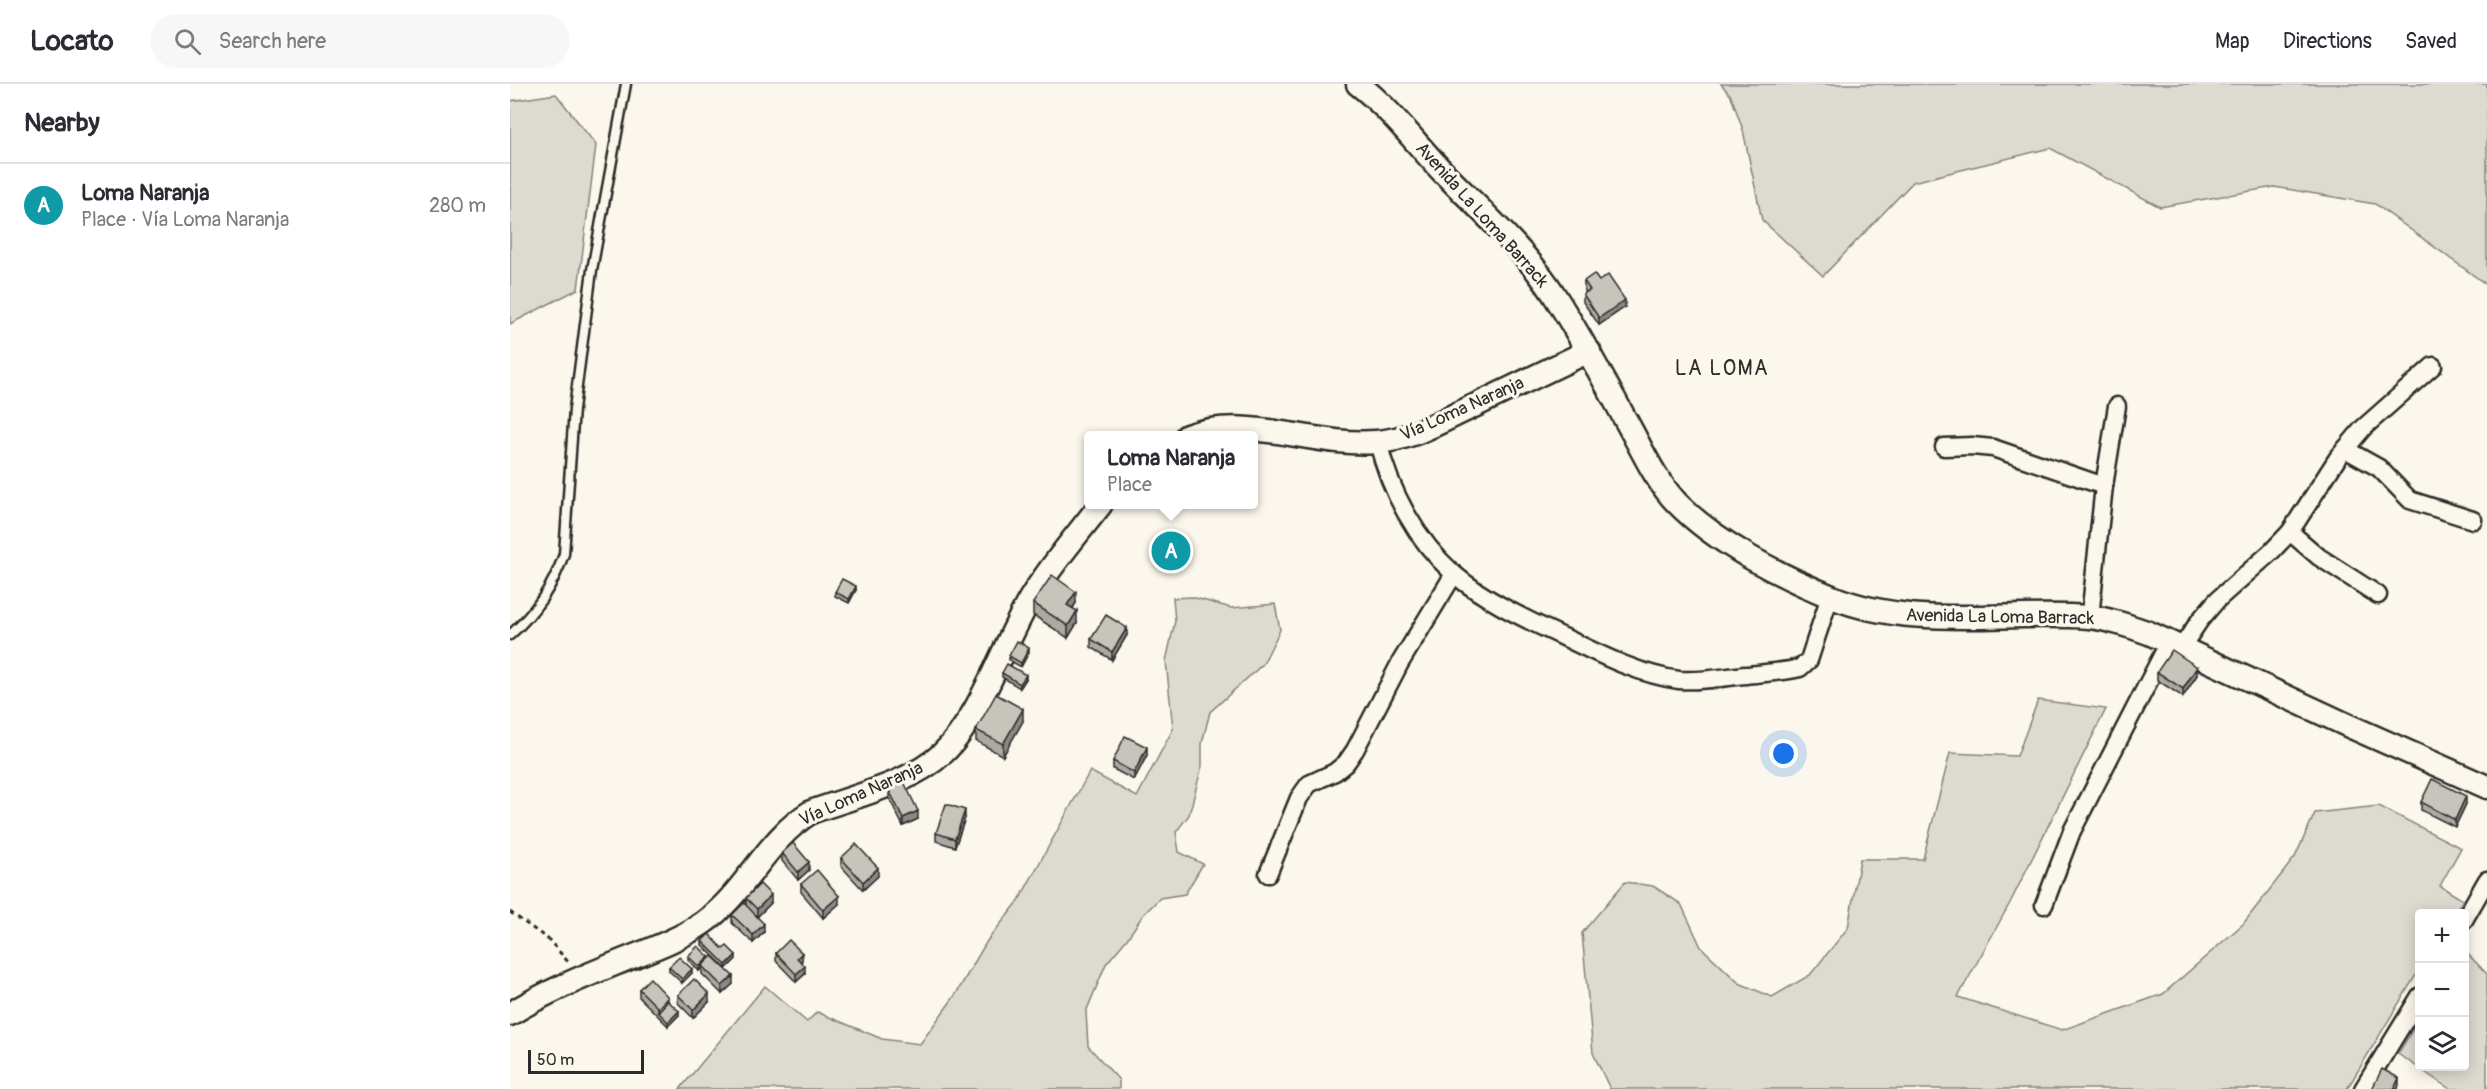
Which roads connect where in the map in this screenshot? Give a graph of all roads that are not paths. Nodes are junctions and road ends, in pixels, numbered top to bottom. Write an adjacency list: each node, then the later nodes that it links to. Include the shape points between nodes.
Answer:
1 (626, 84): 18 (lane, via 592,270 574,409 564,554 548,592)
2 (1358, 84): 3 (main road, Avenida La Loma Barrack, via 1530,264)
3 (1589, 351): 7 (main road, Vía Loma Naranja, via 1425,429); 16 (main road, Avenida La Loma Barrack, via 1658,480 1677,502 1705,527 1741,550)
4 (2433, 366): 9 (street)
5 (2117, 406): 10 (street)
6 (1201, 431): 7 (main road, Vía Loma Naranja, via 1240,428 1352,443)
7 (1378, 442): 14 (street, via 1404,510 1418,533)
8 (1944, 447): 10 (street, via 1993,448)
9 (2345, 449): 12 (street, via 2379,468 2410,500); 13 (street)
10 (2104, 486): 17 (street)
11 (1097, 509): 26 (main road, Vía Loma Naranja, via 1029,601 971,714 944,753 901,779 797,820 782,833 728,902 683,936 582,977)
12 (2473, 520)
13 (2290, 532): 15 (street, via 2319,557); 19 (street)
14 (1454, 574): 16 (street, via 1511,612 1583,647 1680,680 1800,668 1809,660); 21 (street, via 1400,663 1355,750 1335,772 1309,784 1299,798)
15 (2378, 595)
16 (1830, 596): 17 (main road, Avenida La Loma Barrack, via 1888,613 1921,617)
17 (2090, 617): 19 (main road, Avenida La Loma Barrack, via 2118,622)
18 (510, 634)
19 (2175, 645): 20 (main road, Avenida La Loma Barrack); 23 (street, via 2072,831)
20 (2487, 787)
21 (1268, 874)
22 (2487, 880): 24 (street)
23 (2044, 905)
24 (2469, 911)
25 (2415, 1004): 27 (street)
26 (510, 1014)
27 (2363, 1089)

